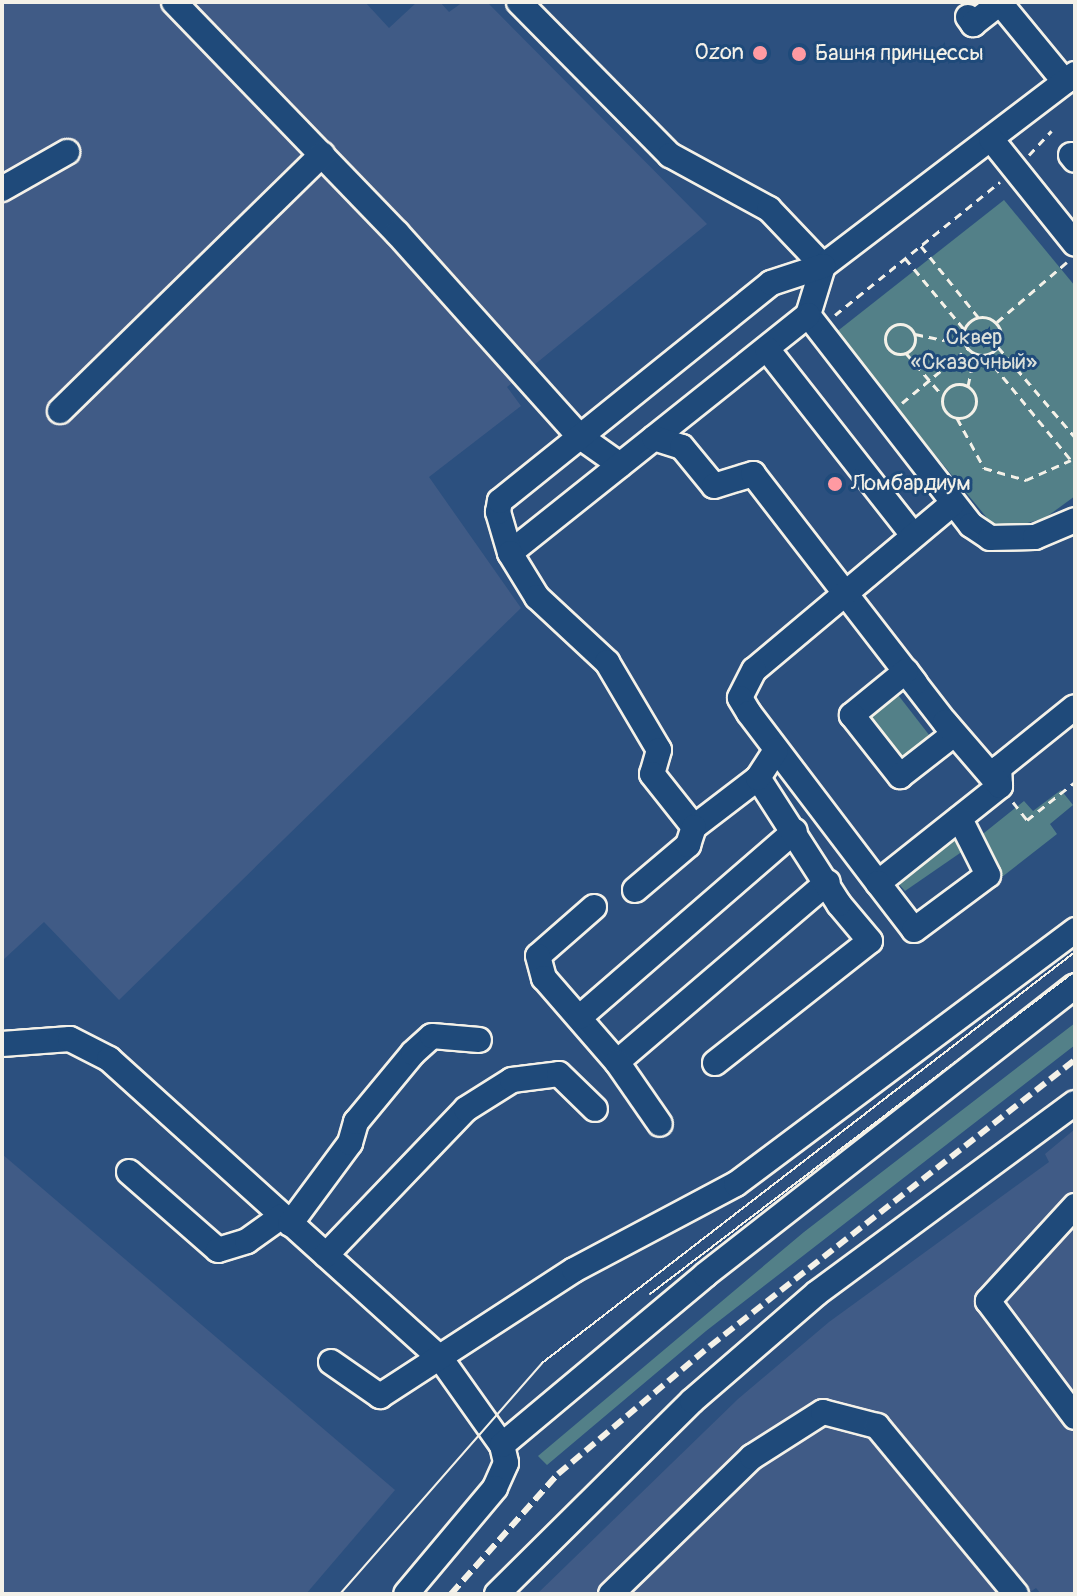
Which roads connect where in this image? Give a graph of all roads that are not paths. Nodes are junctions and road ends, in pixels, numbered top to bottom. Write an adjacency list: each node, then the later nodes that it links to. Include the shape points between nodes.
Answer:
1 (174, 2): 8 (street)
2 (519, 2): 11 (street, via 670,155 769,209)
3 (1000, 2): 4 (street, via 973,24); 5 (street)
4 (968, 17)
5 (1070, 78): 6 (street)
6 (991, 139): 10 (street); 11 (street)
7 (67, 152): 9 (street)
8 (322, 154): 14 (street); 15 (street)
9 (2, 189)
10 (1073, 252)
11 (823, 266): 12 (street); 15 (street, via 771,283)
12 (813, 322): 13 (street); 18 (street)
13 (767, 349): 16 (street); 20 (street)
14 (60, 411)
15 (579, 436): 17 (street); 21 (street, via 500,501 498,512)
16 (654, 438): 17 (street); 22 (street, via 682,447 714,486 753,474)
17 (620, 465): 21 (street)
18 (952, 504): 19 (street, via 990,538 1035,537); 20 (street)
19 (1075, 520)
20 (913, 535): 22 (street)
21 (510, 553): 30 (street, via 537,597 607,662 659,750 652,774)
22 (842, 592): 23 (street); 26 (street, via 744,685 740,698)
23 (906, 671): 25 (street); 25 (street, via 852,715 900,776)
24 (1075, 707): 28 (street, via 999,768)
25 (954, 734): 28 (street)
26 (776, 750): 27 (street); 33 (street)
27 (758, 778): 30 (street); 31 (street)
28 (1000, 786): 29 (street)
29 (960, 819): 33 (street); 33 (street, via 988,875 914,930)
30 (694, 827): 34 (street, via 688,845)
31 (795, 831): 32 (street); 38 (street)
32 (828, 882): 41 (street); 42 (street, via 870,941)
33 (878, 883)
34 (635, 890)
35 (594, 907): 38 (street, via 538,956 544,978)
36 (1075, 930): 50 (street, via 736,1184 574,1270)
37 (1075, 986): 53 (street, via 705,1275)
38 (580, 1017): 41 (street)
39 (479, 1040): 48 (street, via 432,1036 413,1053 356,1122 350,1143)
40 (2, 1044): 48 (street, via 70,1039 109,1059)
41 (617, 1062): 45 (street)
42 (715, 1063)
43 (1075, 1103): 55 (street, via 817,1293 692,1401)
44 (595, 1109): 49 (street, via 559,1074 512,1080 466,1109)
45 (660, 1124)
46 (129, 1172): 48 (street, via 218,1250)
47 (1075, 1206): 52 (street, via 988,1301)
48 (286, 1220): 49 (street)
49 (326, 1255): 50 (street)
50 (441, 1359): 51 (street, via 380,1396); 53 (street)
51 (331, 1362)
52 (1075, 1417)
53 (502, 1445): 54 (street, via 506,1463 495,1488)
54 (406, 1594)
55 (497, 1594)
56 (611, 1594): 57 (street, via 752,1457 823,1412 877,1426)
57 (1016, 1594)

